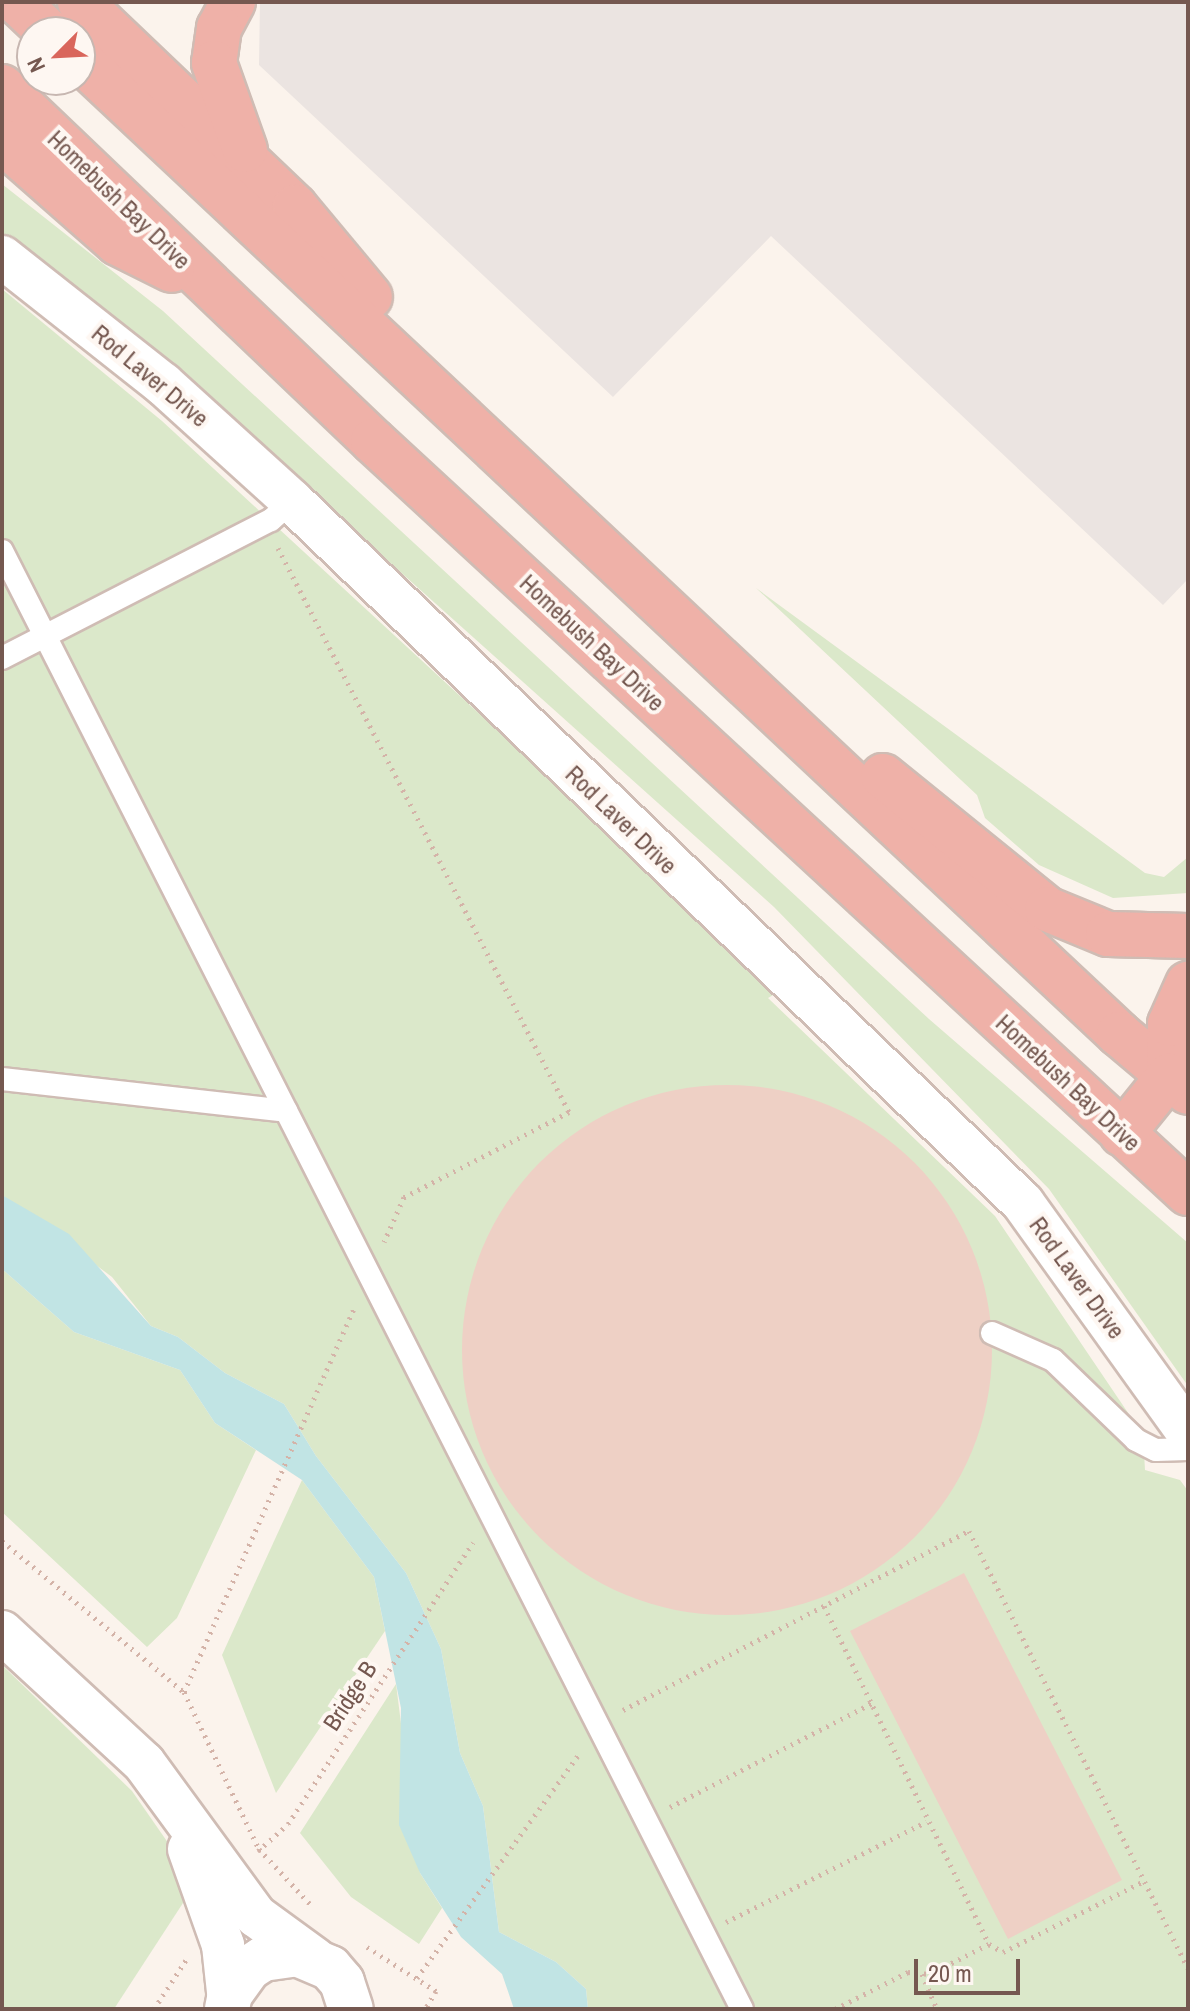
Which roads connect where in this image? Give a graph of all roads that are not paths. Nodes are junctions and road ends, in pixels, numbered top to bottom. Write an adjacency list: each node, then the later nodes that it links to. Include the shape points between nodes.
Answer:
1 (17, 2): 4 (highway)
2 (80, 2): 8 (highway)
3 (233, 2): 8 (highway, via 219,28 214,63 224,102)
4 (32, 16)
5 (96, 75): 11 (highway)
6 (2, 87): 10 (highway, Homebush Bay Drive)
7 (2, 141): 10 (highway, via 118,243)
8 (253, 166): 11 (highway, via 295,207)
9 (8, 269): 12 (street, Rod Laver Drive, via 163,384)
10 (213, 291): 22 (highway, Homebush Bay Drive)
11 (492, 444): 14 (highway)
12 (279, 512): 15 (lane); 25 (street, Rod Laver Drive, via 1023,1203)
13 (2, 551): 15 (lane)
14 (617, 562): 17 (highway, via 1047,909 1108,934); 19 (highway, via 1108,1024)
15 (45, 636): 16 (lane); 21 (lane)
16 (2, 658)
17 (1177, 939)
18 (1188, 984): 19 (highway, via 1173,1010)
19 (1182, 1073): 22 (highway)
20 (2, 1079): 21 (lane)
21 (286, 1111): 32 (lane)
22 (1122, 1134): 23 (highway, Homebush Bay Drive)
23 (1188, 1193)
24 (992, 1333): 26 (lane, via 1053,1360 1136,1440 1156,1450)
25 (1188, 1433)
26 (1188, 1449)
27 (2, 1632): 28 (street)
28 (144, 1763): 29 (street, via 256,1916); 30 (street, via 207,1893 223,1945)
29 (315, 1959): 30 (street, via 297,1954 263,1959 238,1980); 31 (street, via 342,1982)
30 (228, 2005)
31 (351, 2009)
32 (742, 2009)

